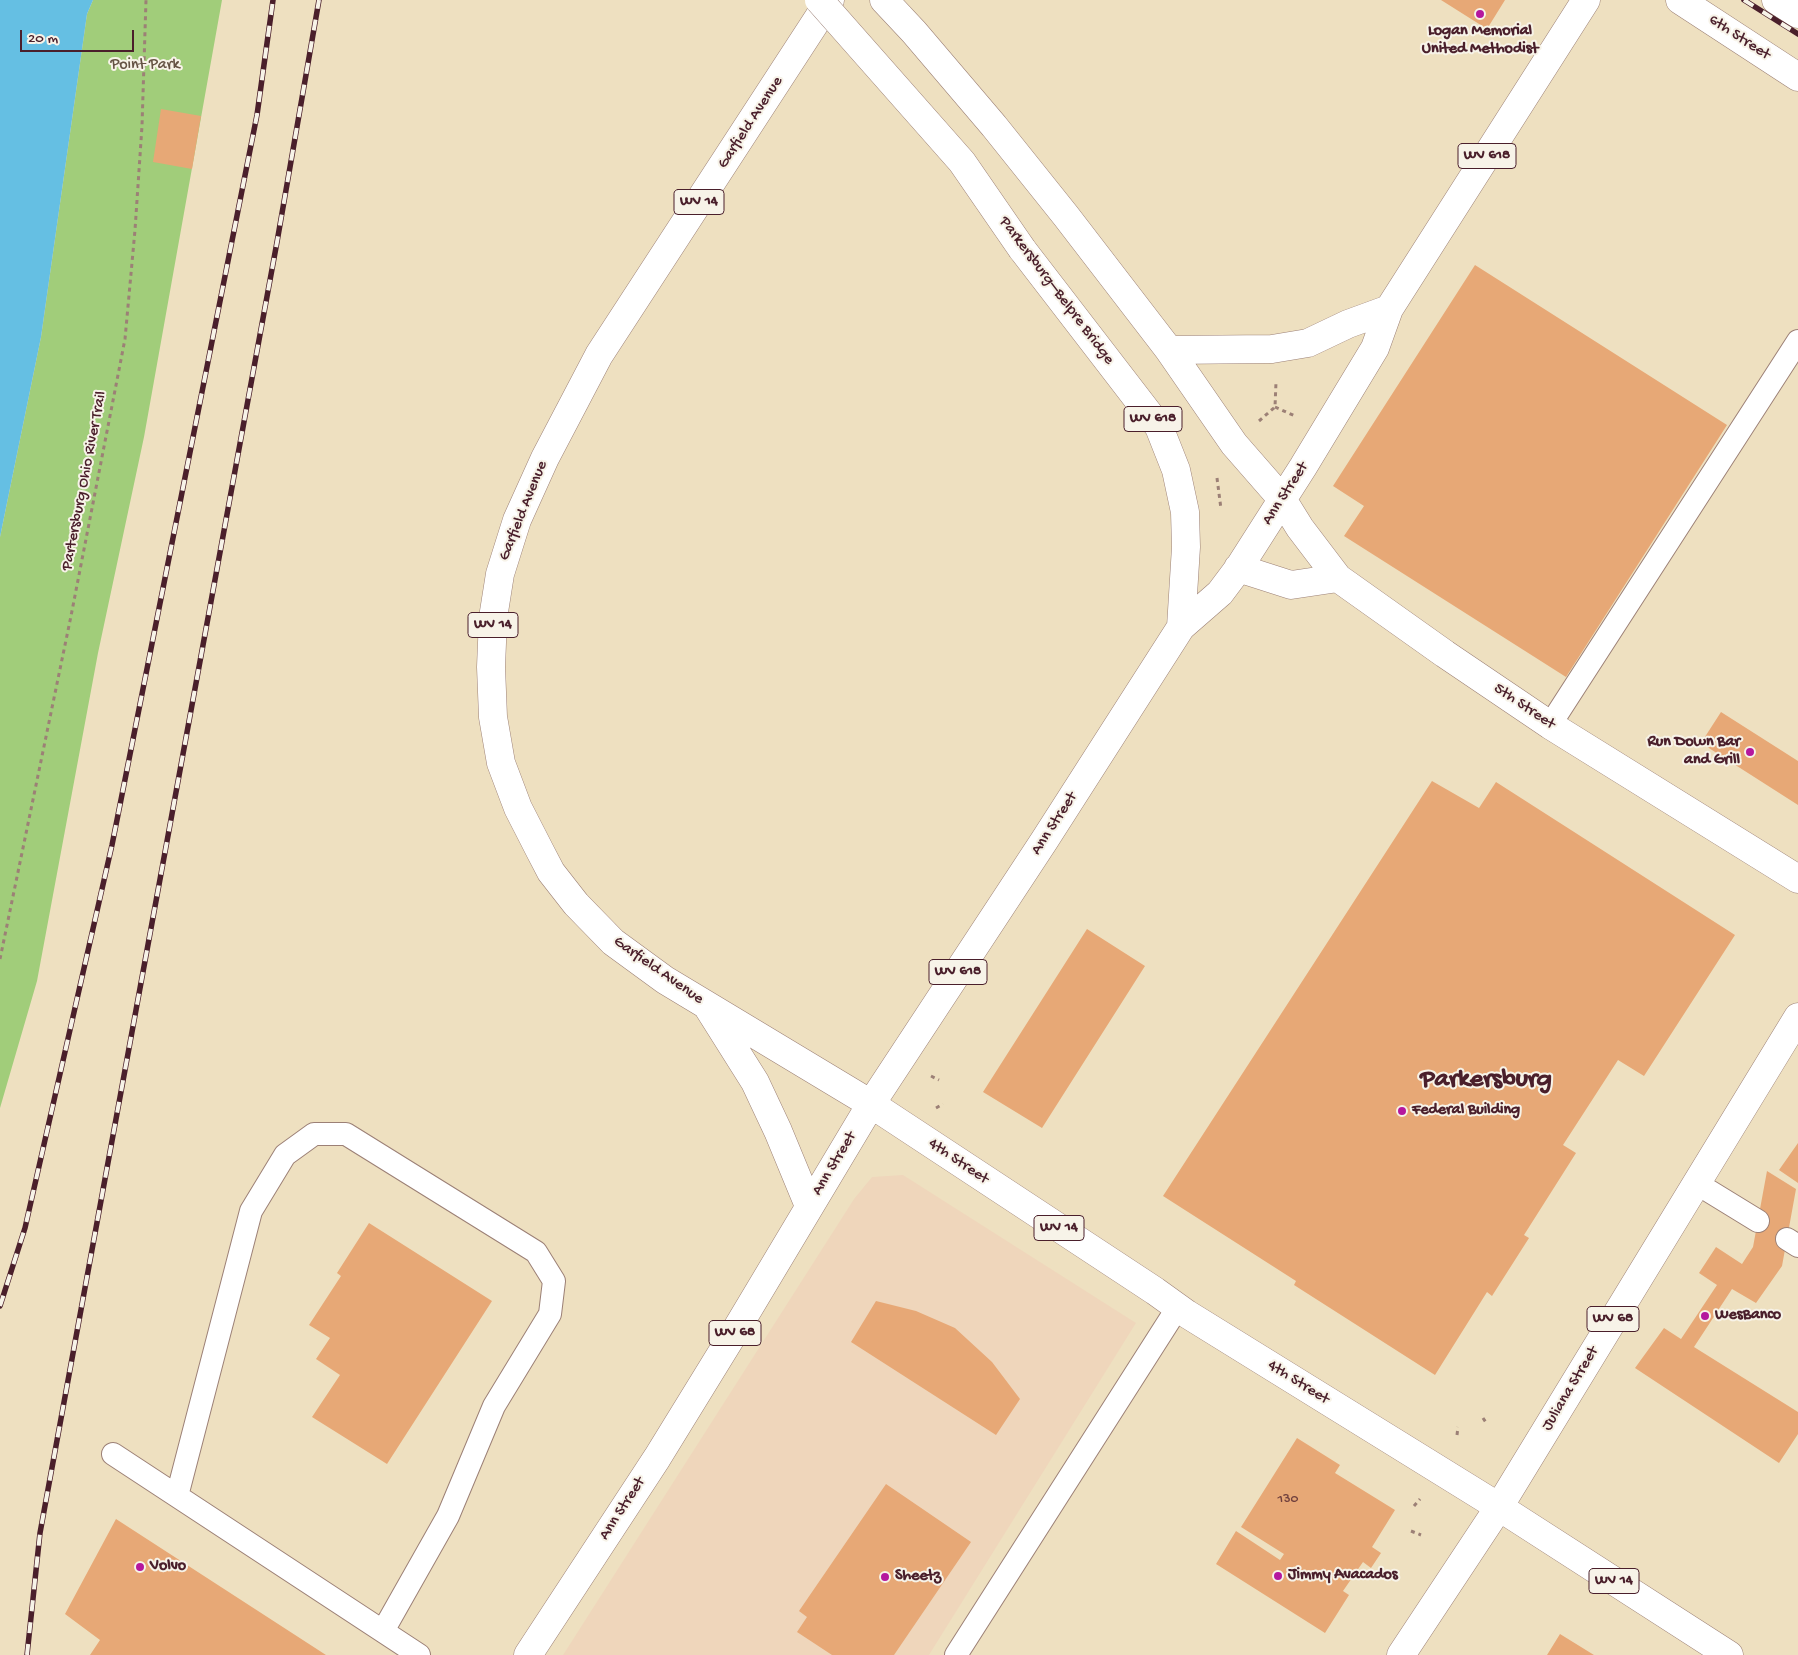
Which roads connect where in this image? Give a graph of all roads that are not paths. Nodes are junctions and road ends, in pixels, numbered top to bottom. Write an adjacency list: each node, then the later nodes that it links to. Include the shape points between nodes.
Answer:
1 (819, 0): 15 (main road, Parkersburg–Belpre Bridge / WV 618, bridge, via 962,162 1022,249 1159,427 1176,470 1185,512)
2 (830, 0): 18 (main road, Garfield Avenue / WV 14, via 599,355 545,458 517,520 500,574 493,618 493,718 502,763 518,808 551,872 576,904 613,942)
3 (884, 0): 11 (main road, via 994,126)
4 (1586, 0): 9 (main road, Ann Street / WV 618)
5 (1680, 0): 8 (main road, 6th Street)
6 (1776, 0): 7 (main road)
7 (1798, 14)
8 (1798, 77)
9 (1388, 309): 11 (main road, via 1308,343 1272,350); 12 (main road, Ann Street, via 1374,348)
10 (1798, 341): 16 (lane)
11 (1168, 350): 12 (main road, via 1234,444)
12 (1282, 499): 13 (main road, Ann Street); 14 (main road, 5th Street)
13 (1238, 568): 14 (main road, via 1291,585); 15 (main road, Ann Street, via 1220,593)
14 (1338, 578): 16 (main road, 5th Street)
15 (1181, 628): 20 (main road, Ann Street / WV 618)
16 (1550, 725): 17 (main road, 5th Street)
17 (1798, 879)
18 (706, 1005): 20 (main road, Garfield Avenue / WV 14); 22 (main road, via 755,1082)
19 (1798, 1017): 21 (main road, Juliana Street / WV 68)
20 (871, 1104): 22 (main road, Ann Street); 24 (main road, 4th Street / WV 14)
21 (1696, 1183): 23 (lane); 27 (main road, Juliana Street / WV 68)
22 (809, 1206): 30 (main road, Ann Street / WV 68, via 657,1458)
23 (1758, 1221)
24 (1178, 1307): 27 (main road, 4th Street / WV 14); 31 (lane)
25 (113, 1454): 26 (lane)
26 (177, 1496): 28 (lane); 28 (lane, via 251,1211 285,1155 314,1134 346,1134 536,1252 554,1281 550,1314 494,1406 448,1516)
27 (1498, 1507): 32 (main road, Juliana Street / WV 68); 33 (main road, 4th Street / WV 14)
28 (383, 1632): 29 (lane)
29 (419, 1655)
30 (528, 1655)
31 (956, 1655)
32 (1401, 1655)
33 (1729, 1655)

